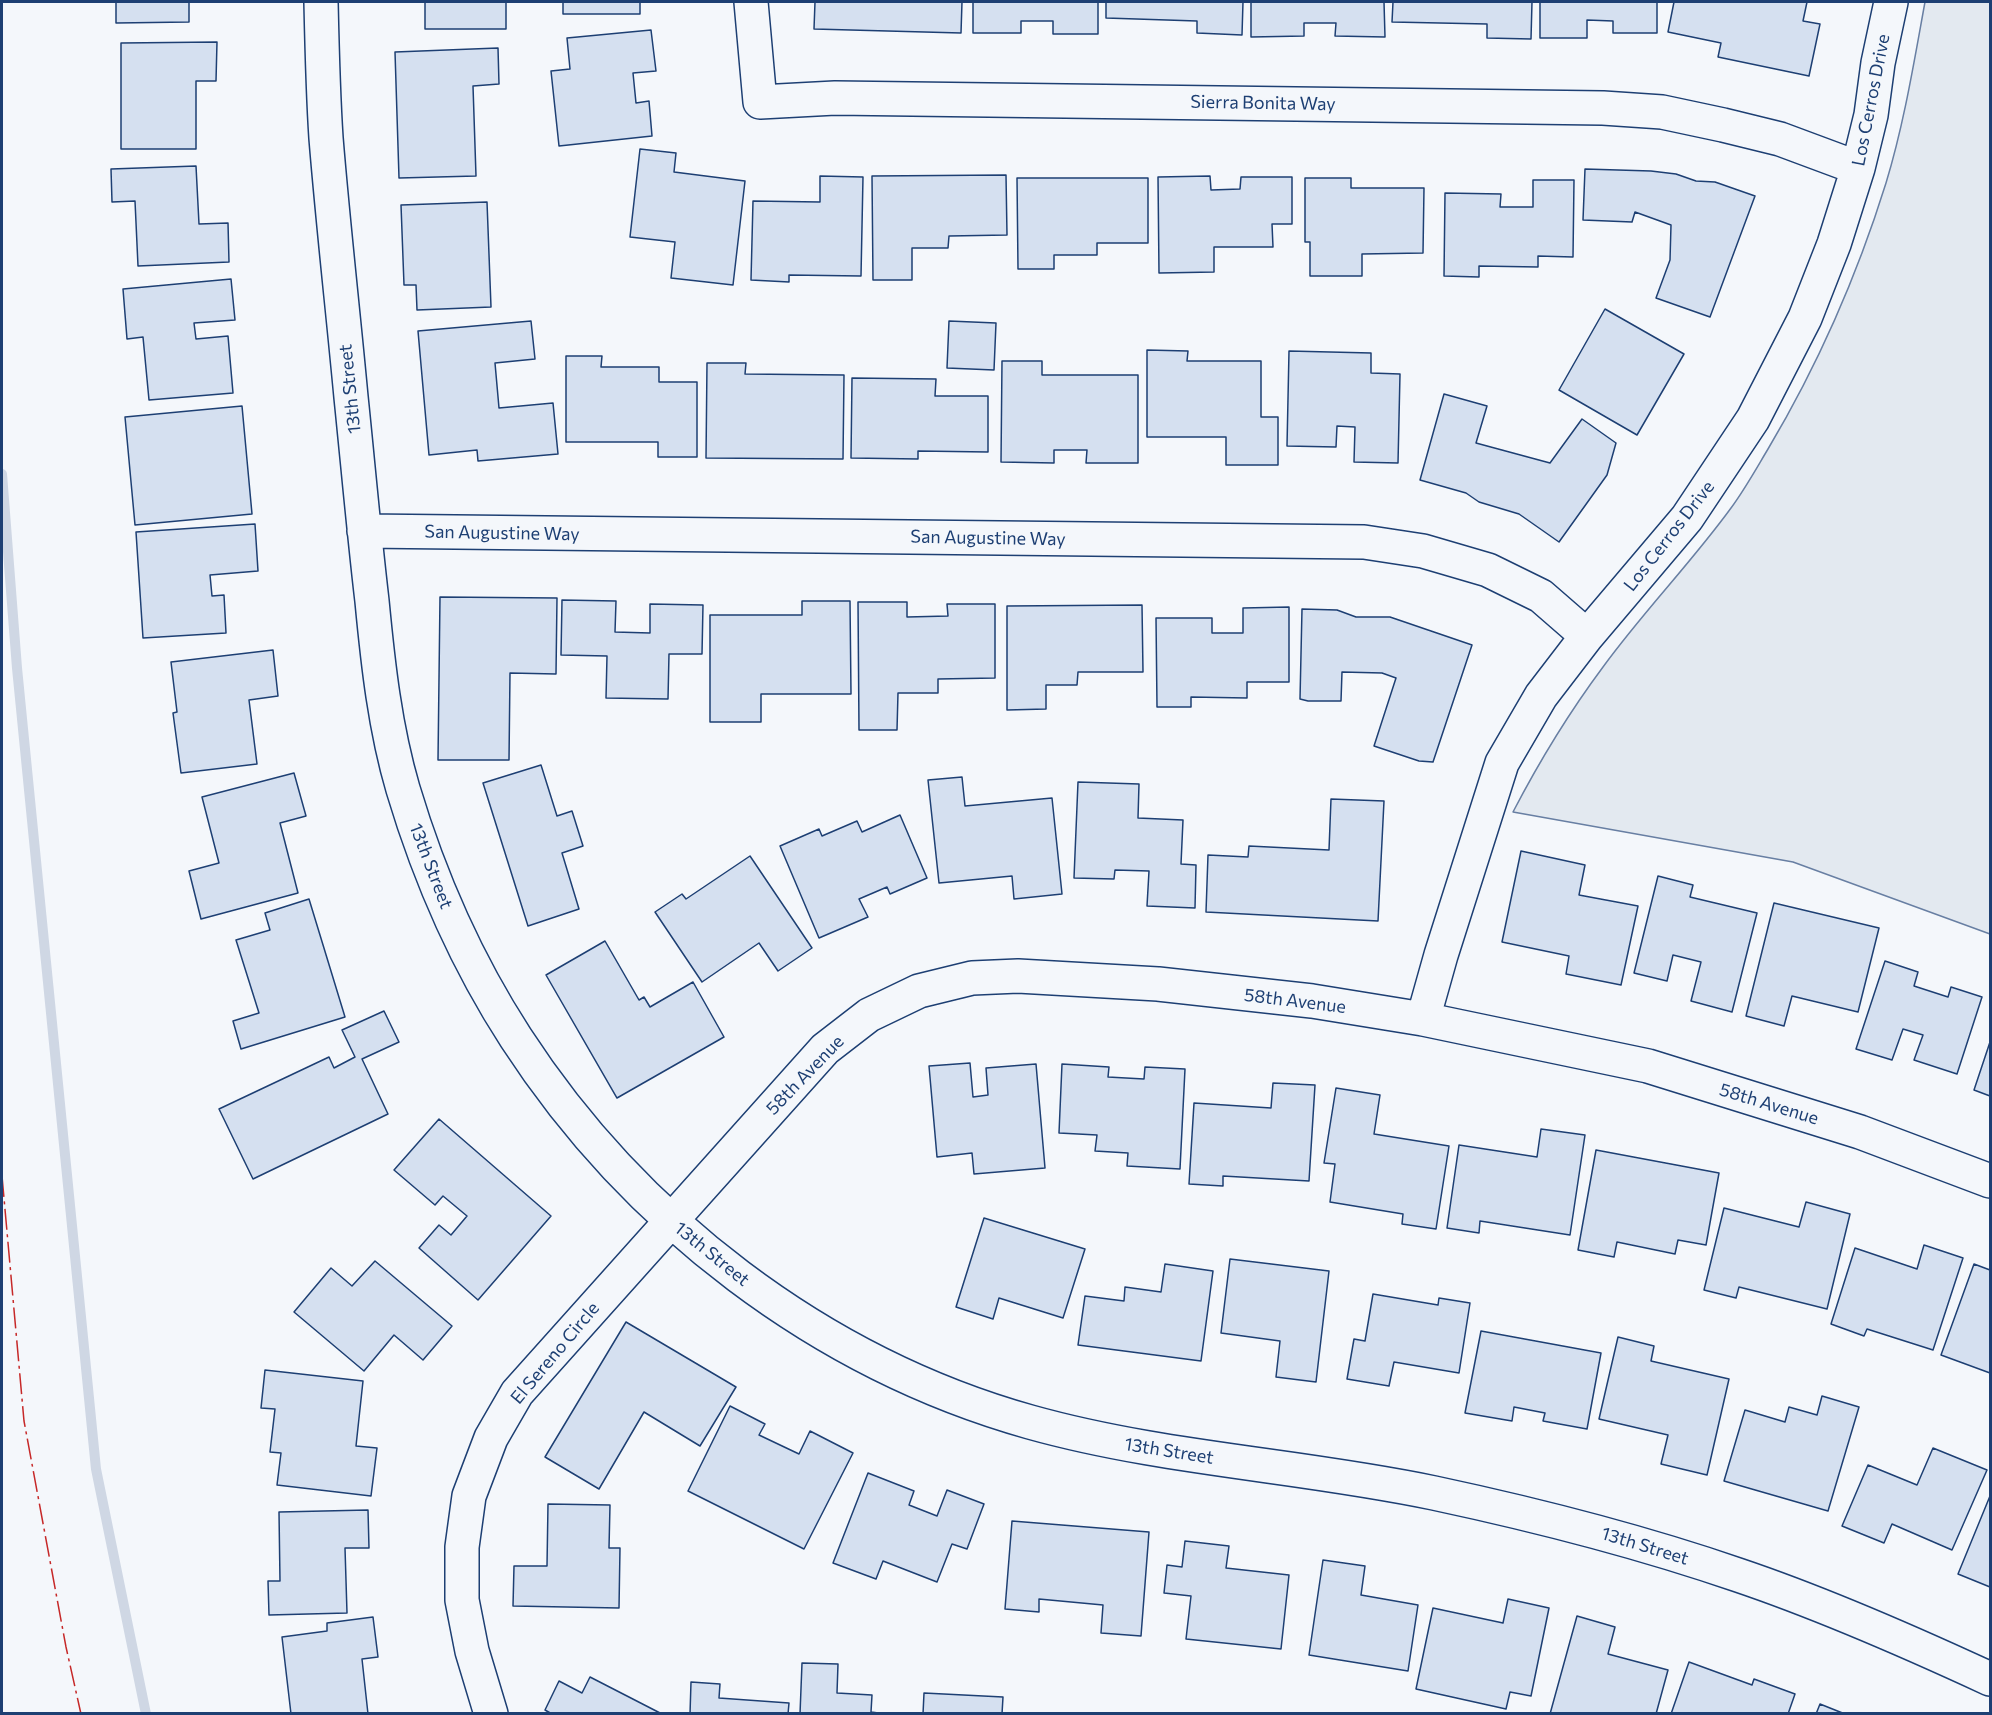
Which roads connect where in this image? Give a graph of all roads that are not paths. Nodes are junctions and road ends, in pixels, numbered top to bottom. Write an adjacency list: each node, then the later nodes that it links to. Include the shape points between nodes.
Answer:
1 (321, 2): 5 (street, 13th Street, via 326,137)
2 (751, 2): 4 (street, Sierra Bonita Way, via 760,102 835,98 1603,108 1662,112 1723,125 1780,139)
3 (1891, 2): 4 (street, Los Cerros Drive)
4 (1858, 168): 6 (street, Los Cerros Drive, via 1834,244 1804,318 1753,419 1687,518)
5 (364, 531): 6 (street, San Augustine Way, via 1364,542 1423,551 1488,570 1541,596); 9 (street, 13th Street, via 381,692 402,785 433,876 465,950 549,1086 599,1148)
6 (1587, 636): 7 (street, Los Cerros Drive, via 1540,696 1502,763)
7 (1423, 1019): 8 (street, 58th Avenue, via 1648,1066 1860,1132); 9 (street, 58th Avenue, via 1311,1001 1158,984 1018,976 972,978 919,992 869,1015 825,1049)
8 (1990, 1181)
9 (670, 1221): 10 (street, 13th Street, via 741,1278 807,1323 877,1362 950,1395 1026,1421 1104,1440 1428,1492 1584,1528 1738,1575 1887,1632); 11 (street, El Sereno Circle, via 518,1393 491,1438 469,1496 462,1548 462,1600 472,1651)
10 (1990, 1679)
11 (492, 1713)

